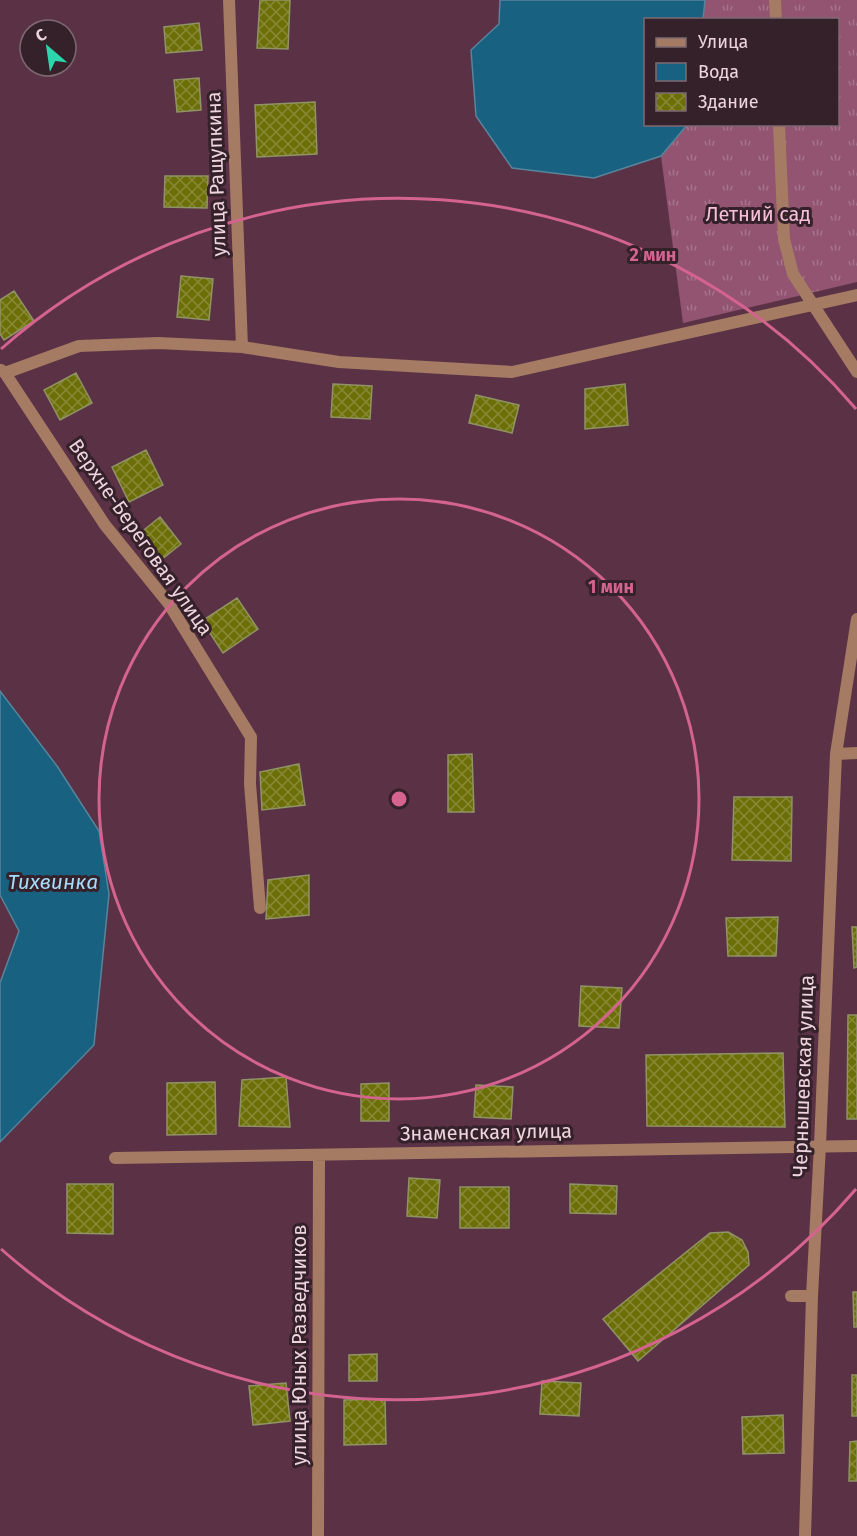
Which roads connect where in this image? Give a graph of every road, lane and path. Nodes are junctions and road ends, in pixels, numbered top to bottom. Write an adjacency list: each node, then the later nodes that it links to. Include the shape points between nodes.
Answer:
1 (229, 0): 7 (street, улица Ращупкина)
2 (775, 0): 3 (street)
3 (776, 18)
4 (779, 126): 6 (street, via 783,239 793,274)
5 (857, 294): 6 (street)
6 (811, 303): 7 (street, via 512,372 339,362); 9 (street)
7 (242, 347): 8 (street, via 158,343 79,346)
8 (3, 371): 13 (street, Верхне-Береговая улица, via 105,525 170,604 251,737 250,784)
9 (857, 372)
10 (857, 619): 12 (street, Чернышевская улица)
11 (857, 753): 12 (street)
12 (836, 754): 14 (street, Чернышевская улица)
13 (260, 908)
14 (820, 1145): 15 (street, Знаменская улица); 16 (street, Знаменская улица); 19 (street, Чернышевская улица)
15 (857, 1146)
16 (319, 1155): 17 (street, Знаменская улица); 20 (street, улица Юных Разведчиков)
17 (115, 1158)
18 (791, 1296): 19 (street)
19 (812, 1296): 21 (street, Чернышевская улица)
20 (318, 1536)
21 (805, 1536)

